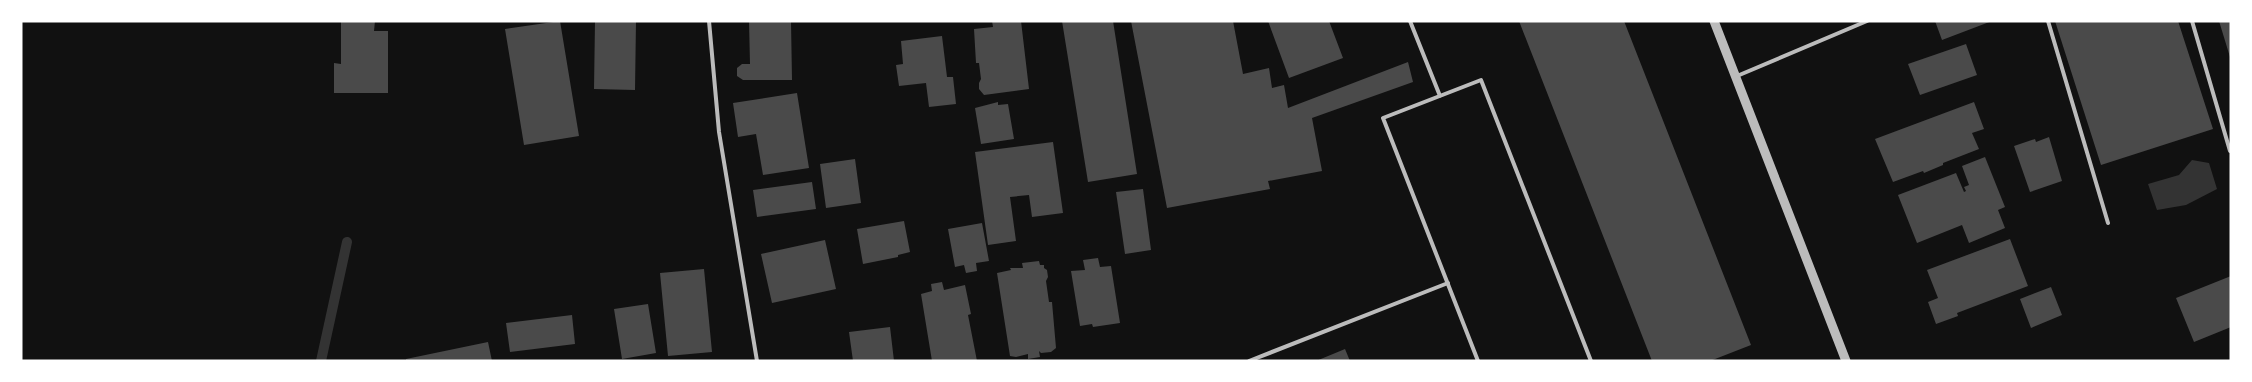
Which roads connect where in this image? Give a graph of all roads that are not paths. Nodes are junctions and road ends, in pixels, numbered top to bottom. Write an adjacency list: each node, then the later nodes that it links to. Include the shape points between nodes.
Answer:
1 (709, 21): 12 (lane, via 718,132)
2 (1410, 21): 8 (lane)
3 (1714, 21): 7 (street)
4 (1867, 21): 7 (lane)
5 (2048, 21): 10 (lane)
6 (2192, 21): 9 (lane)
7 (1735, 77): 16 (street)
8 (1440, 96): 11 (lane, via 1383,118); 15 (lane, via 1481,80)
9 (2230, 152)
10 (2108, 223)
11 (1448, 283): 13 (lane); 14 (lane)
12 (757, 361)
13 (1249, 361)
14 (1478, 361)
15 (1592, 361)
16 (1846, 361)

